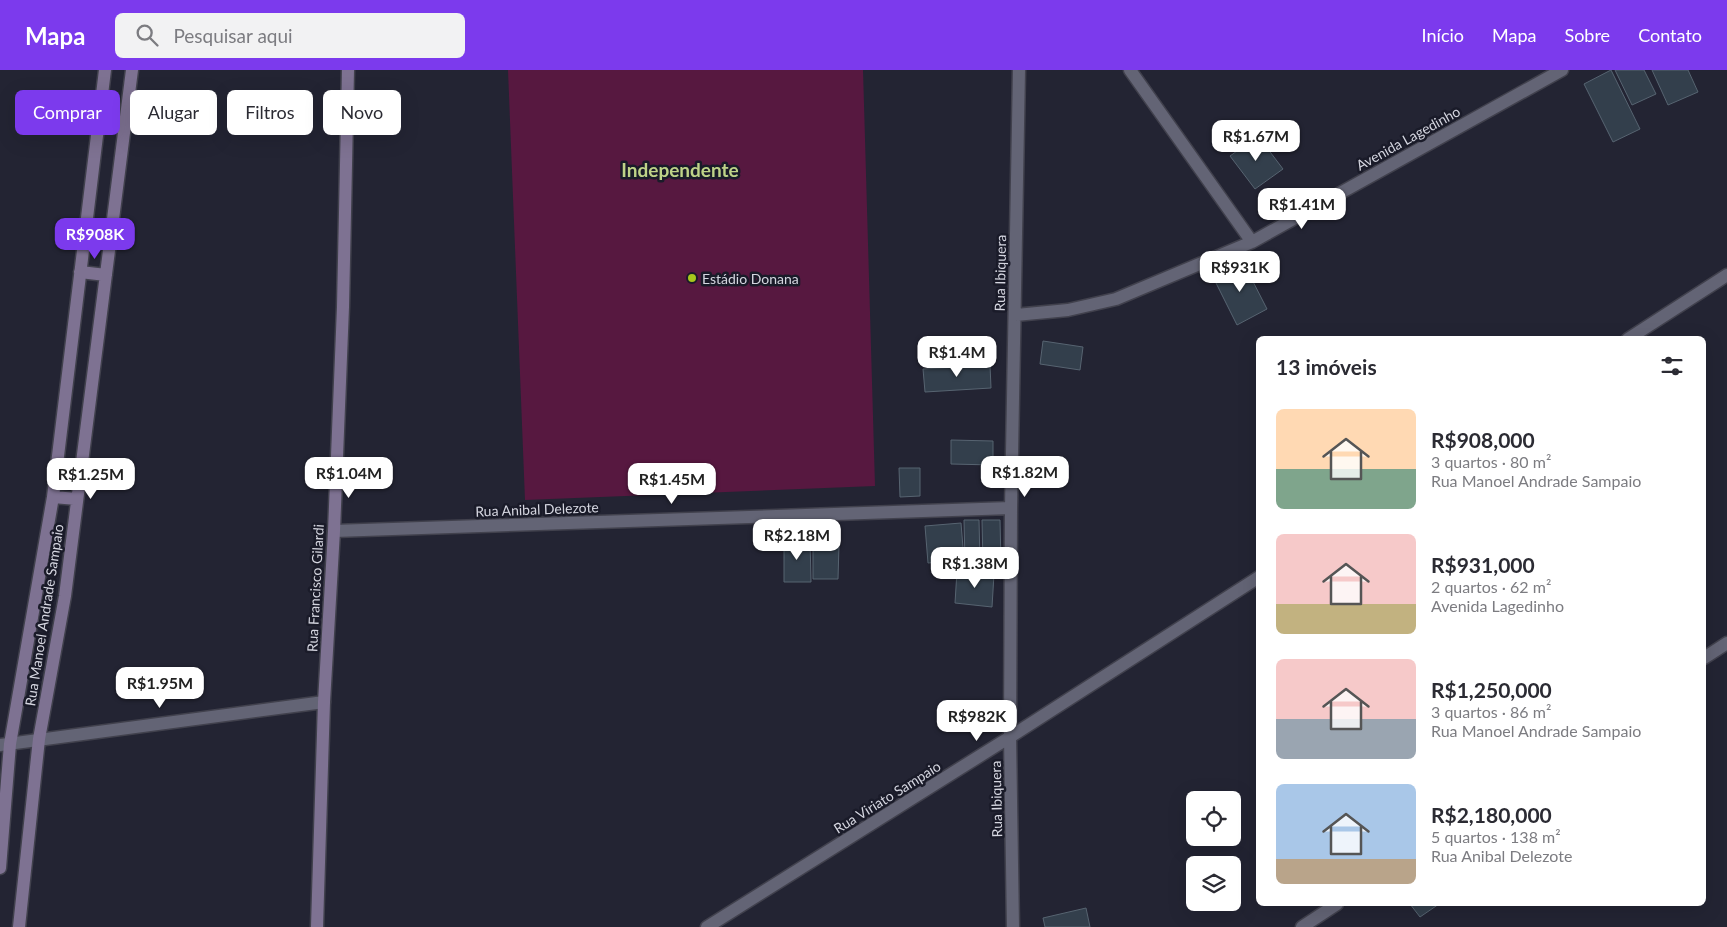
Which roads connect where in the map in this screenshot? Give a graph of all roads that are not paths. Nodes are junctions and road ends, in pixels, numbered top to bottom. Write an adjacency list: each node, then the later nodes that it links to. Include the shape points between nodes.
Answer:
1 (105, 70): 8 (street, Rua Manoel Andrade Sampaio)
2 (132, 70): 9 (street, Rua Manoel Andrade Sampaio)
3 (348, 70): 16 (street, Rua Francisco Gilardi)
4 (1018, 70): 11 (street, Rua Ibiquera)
5 (1130, 70): 7 (street)
6 (1562, 70): 7 (street, Avenida Lagedinho)
7 (1252, 242): 11 (street, Avenida Lagedinho, via 1116,299 1068,310)
8 (80, 272): 9 (street); 13 (street, Rua Manoel Andrade Sampaio)
9 (106, 275): 14 (street, Rua Manoel Andrade Sampaio)
10 (1727, 275): 12 (street)
11 (1015, 315): 15 (street, Rua Ibiquera)
12 (1633, 336)
13 (53, 497): 14 (street); 23 (street, Rua Manoel Andrade Sampaio)
14 (77, 499): 22 (street, Rua Manoel Andrade Sampaio, via 65,596)
15 (1012, 508): 16 (street, Rua Anibal Delezote); 21 (street, Rua Ibiquera)
16 (334, 531): 20 (street, Rua Francisco Gilardi)
17 (1256, 579): 21 (street, Rua Viriato Sampaio)
18 (1727, 643): 19 (street)
19 (1706, 657)
20 (324, 702): 22 (street); 27 (street, Rua Francisco Gilardi)
21 (1010, 737): 28 (street, Rua Viriato Sampaio); 29 (street, Rua Ibiquera)
22 (38, 739): 23 (street); 26 (street, Rua Manoel Andrade Sampaio)
23 (5, 745): 24 (street, Rua Manoel Andrade Sampaio)
24 (0, 868)
25 (1334, 906): 30 (street)
26 (20, 927)
27 (317, 927)
28 (707, 927)
29 (1013, 927)
30 (1302, 927)

